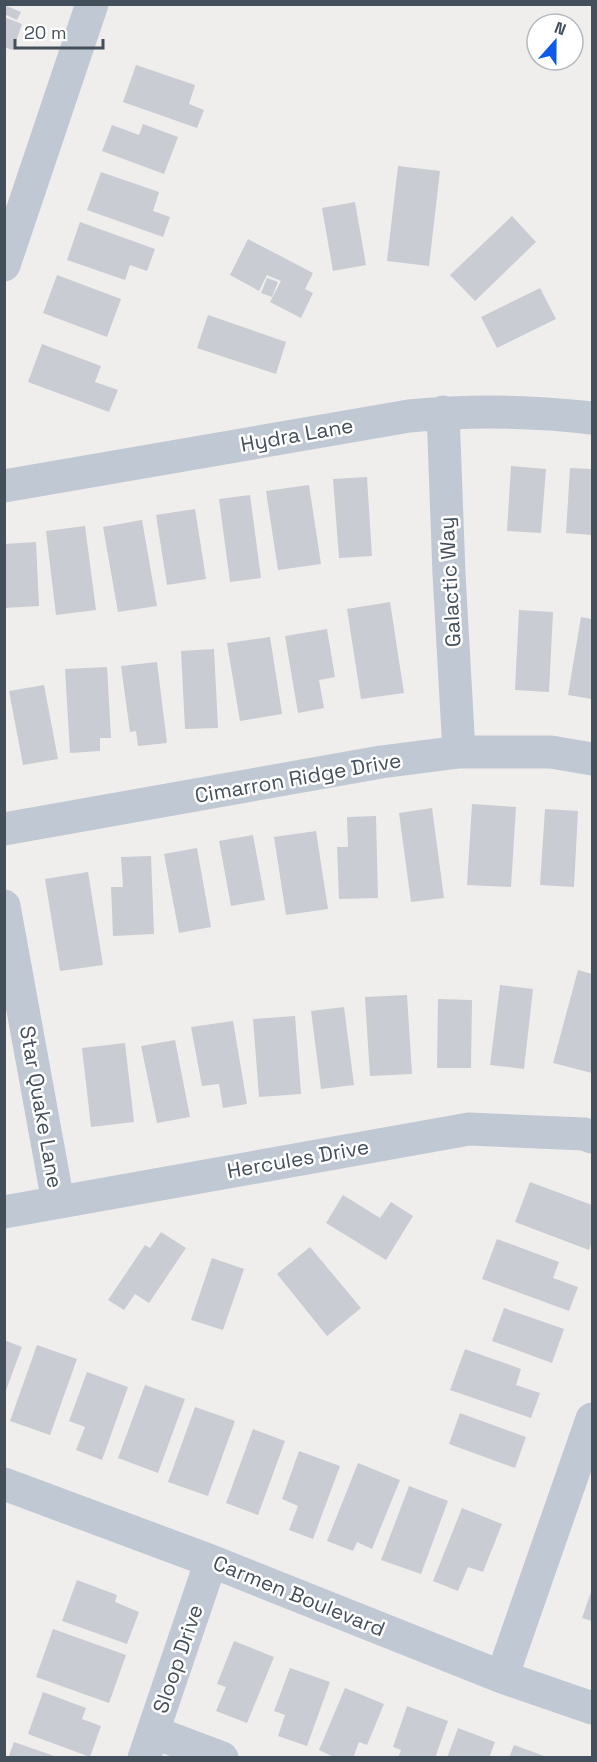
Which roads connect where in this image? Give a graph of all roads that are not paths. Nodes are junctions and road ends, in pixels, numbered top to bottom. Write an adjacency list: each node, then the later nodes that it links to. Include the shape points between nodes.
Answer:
1 (92, 4): 2 (street)
2 (4, 266)
3 (443, 412): 4 (street, Hydra Lane); 5 (street, Hydra Lane); 6 (street, Galactic Way)
4 (592, 418)
5 (4, 486)
6 (459, 752): 7 (street, Cimarron Ridge Drive, via 551,752); 8 (street, Cimarron Ridge Drive, via 369,764)
7 (592, 759)
8 (4, 829)
9 (4, 906): 11 (street, Star Quake Lane)
10 (592, 1137): 11 (street, Hercules Drive, via 469,1129)
11 (58, 1202): 12 (street, Hercules Drive)
12 (4, 1212)
13 (592, 1419): 14 (street)
14 (582, 1481): 17 (street)
15 (4, 1484): 16 (street, Carmen Boulevard)
16 (211, 1561): 17 (street, Carmen Boulevard); 19 (street, Sloop Drive)
17 (502, 1677): 18 (street, Carmen Boulevard)
18 (592, 1708)
19 (148, 1745): 20 (street)
20 (222, 1758)

